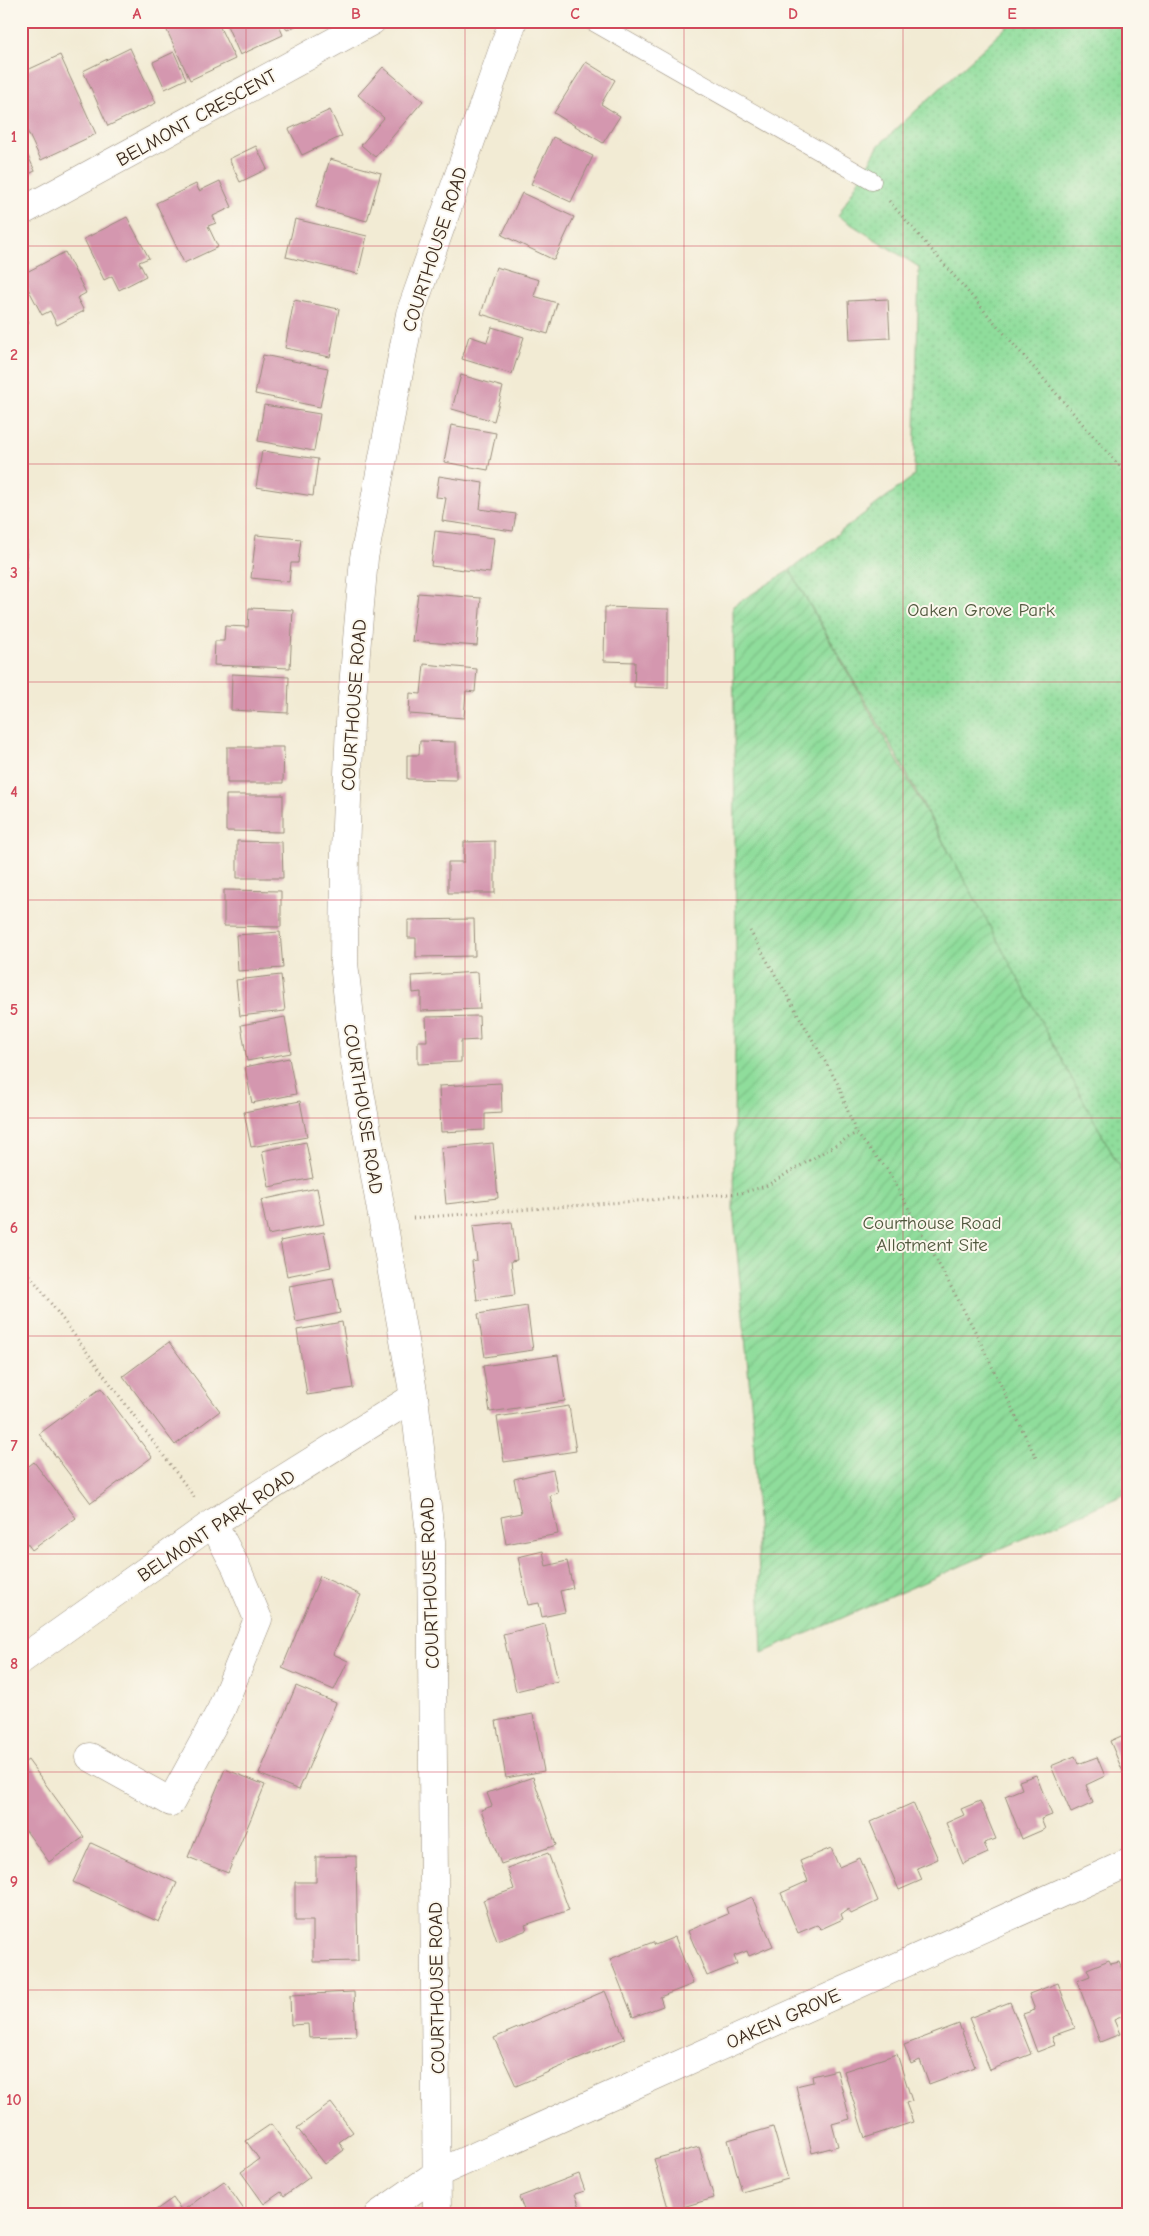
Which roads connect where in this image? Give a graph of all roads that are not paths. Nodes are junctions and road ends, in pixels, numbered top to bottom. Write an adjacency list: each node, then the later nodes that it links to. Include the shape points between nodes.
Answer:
1 (372, 21): 5 (street, BELMONT CRESCENT)
2 (513, 21): 6 (street, COURTHOUSE ROAD, via 410,314 364,558 350,722 344,963 355,1063)
3 (592, 21): 4 (lane)
4 (872, 181)
5 (21, 212)
6 (414, 1397): 7 (street, BELMONT PARK ROAD); 11 (street, COURTHOUSE ROAD, via 431,1541)
7 (213, 1523): 8 (street, BELMONT PARK ROAD); 9 (street, via 258,1619 221,1710 171,1802)
8 (21, 1660)
9 (90, 1757)
10 (1128, 1864): 11 (street, OAKEN GROVE)
11 (438, 2173): 12 (street, OAKEN GROVE); 13 (street, COURTHOUSE ROAD)
12 (378, 2215)
13 (437, 2215)

